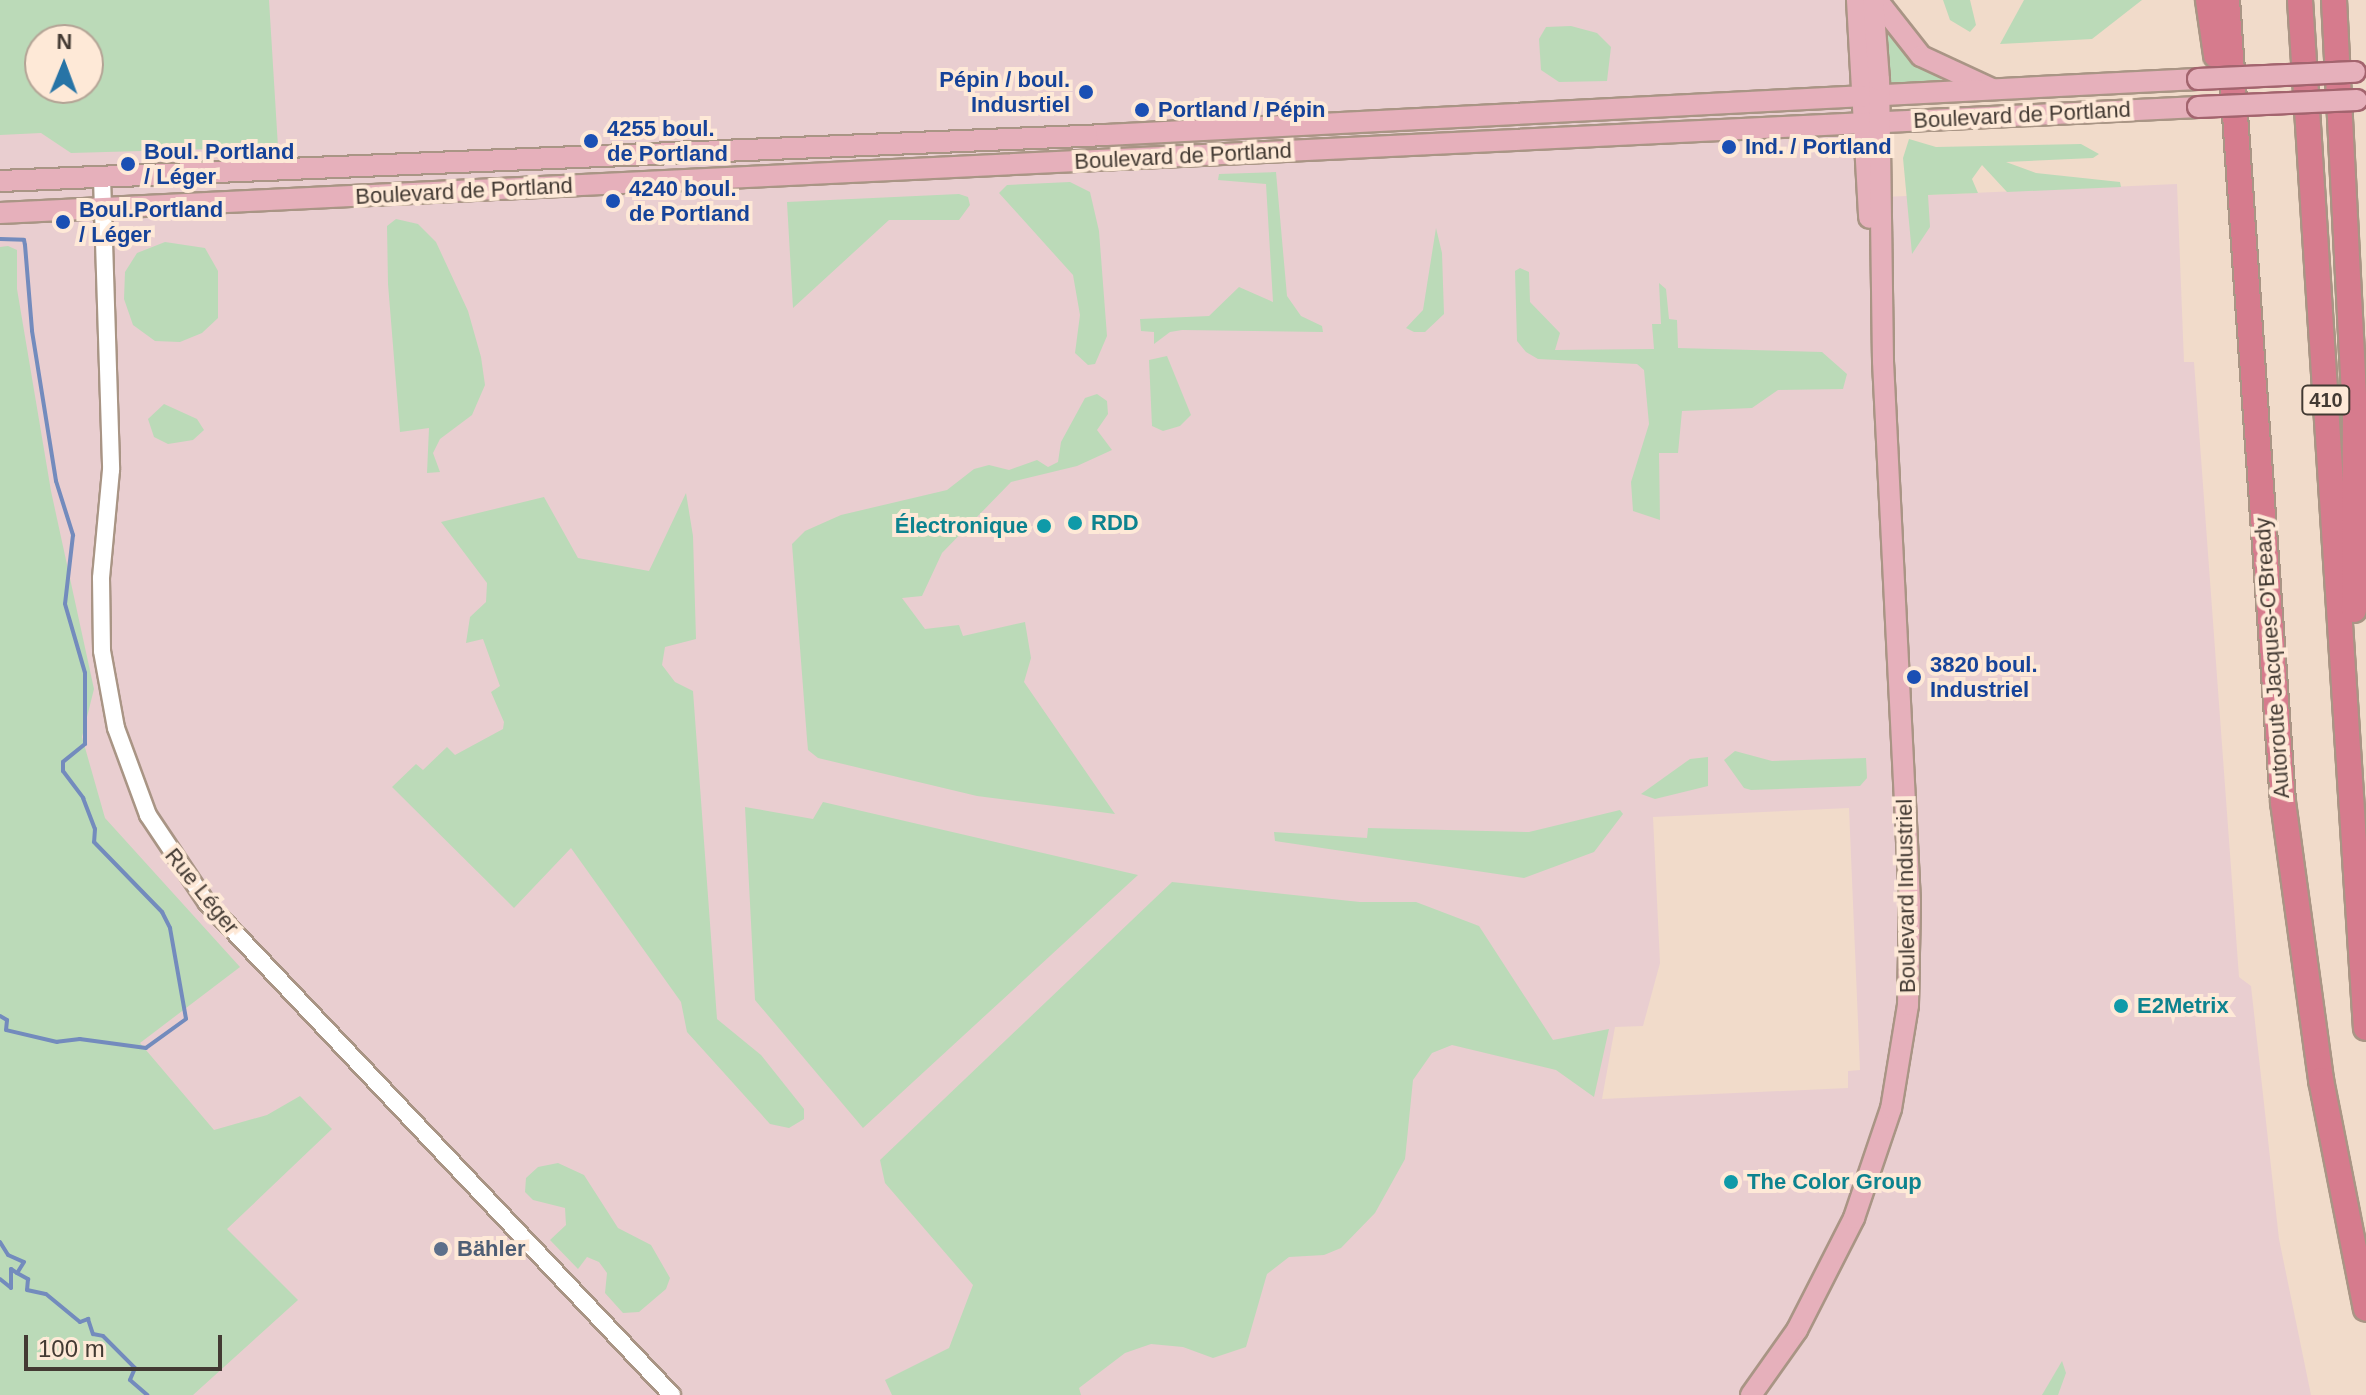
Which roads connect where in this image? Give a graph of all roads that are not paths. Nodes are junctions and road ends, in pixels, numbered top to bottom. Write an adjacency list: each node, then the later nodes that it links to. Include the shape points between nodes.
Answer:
1 (1857, 0): 9 (main road, Boulevard Industriel)
2 (1875, 0): 8 (main road, via 1921,56); 9 (main road, Boulevard Industriel)
3 (2208, 0): 16 (highway)
4 (2227, 0): 16 (highway, Autoroute Jacques-O'Bready)
5 (2300, 0): 17 (highway, 410)
6 (2334, 0): 17 (highway, via 2357,458)
7 (2361, 71): 8 (main road, Boulevard de Portland, bridge)
8 (1996, 90): 9 (main road, Boulevard de Portland)
9 (1870, 95): 11 (main road, Boulevard Industriel); 12 (main road, Boulevard de Portland, via 1121,135)
10 (2361, 100): 11 (main road, Boulevard de Portland, bridge)
11 (1869, 123): 14 (main road, Boulevard de Portland); 21 (main road, Boulevard Industriel, via 1910,902 1903,1053 1884,1137 1844,1244 1797,1330)
12 (102, 178): 13 (main road, Boulevard de Portland); 14 (street, Rue Léger)
13 (0, 181)
14 (103, 209): 15 (main road, Boulevard de Portland); 20 (street, Rue Léger, via 111,470 101,578 102,651 116,728 148,815 207,903)
15 (0, 213)
16 (2245, 276): 19 (highway, Autoroute Jacques-O'Bready, via 2283,802 2319,1070)
17 (2352, 801): 18 (highway, 410)
18 (2366, 1028)
19 (2366, 1309)
20 (672, 1395)
21 (1751, 1395)

